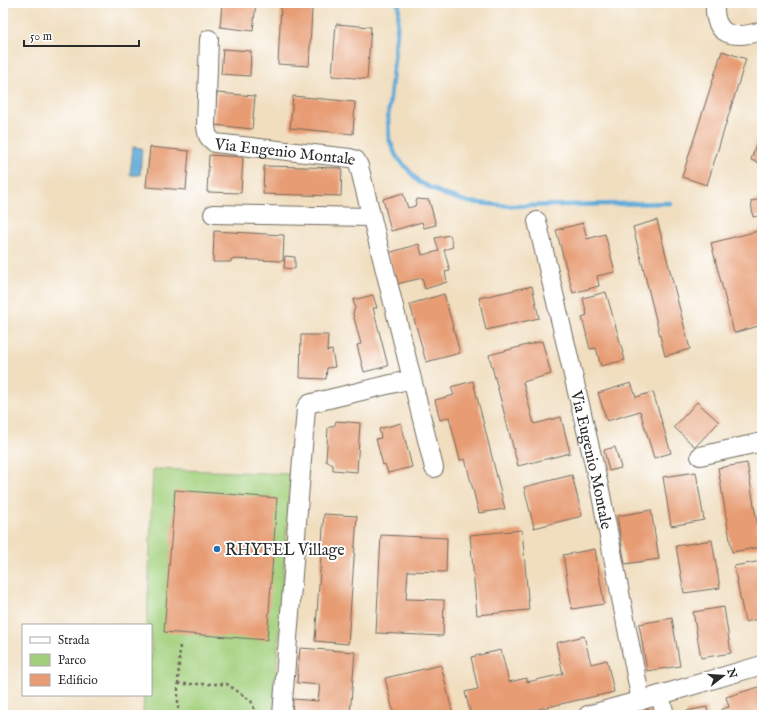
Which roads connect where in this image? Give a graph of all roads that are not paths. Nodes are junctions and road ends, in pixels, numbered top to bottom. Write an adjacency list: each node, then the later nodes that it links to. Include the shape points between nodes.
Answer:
1 (715, 3): 2 (street, via 716,18 722,30 730,35 740,36)
2 (762, 31)
3 (209, 40): 5 (street, Via Eugenio Montale, via 206,126 209,138 214,143 356,160)
4 (213, 214): 5 (street)
5 (371, 217): 7 (street, Via Eugenio Montale)
6 (537, 221): 13 (street, Via Eugenio Montale, via 600,490)
7 (412, 379): 10 (street, Via Eugenio Montale); 14 (street, via 312,403 306,408)
8 (762, 442): 9 (street)
9 (700, 456)
10 (434, 468)
11 (762, 665): 12 (street)
12 (660, 695): 13 (street); 16 (street)
13 (640, 701): 15 (street)
14 (282, 715)
15 (588, 715)
16 (665, 715)

